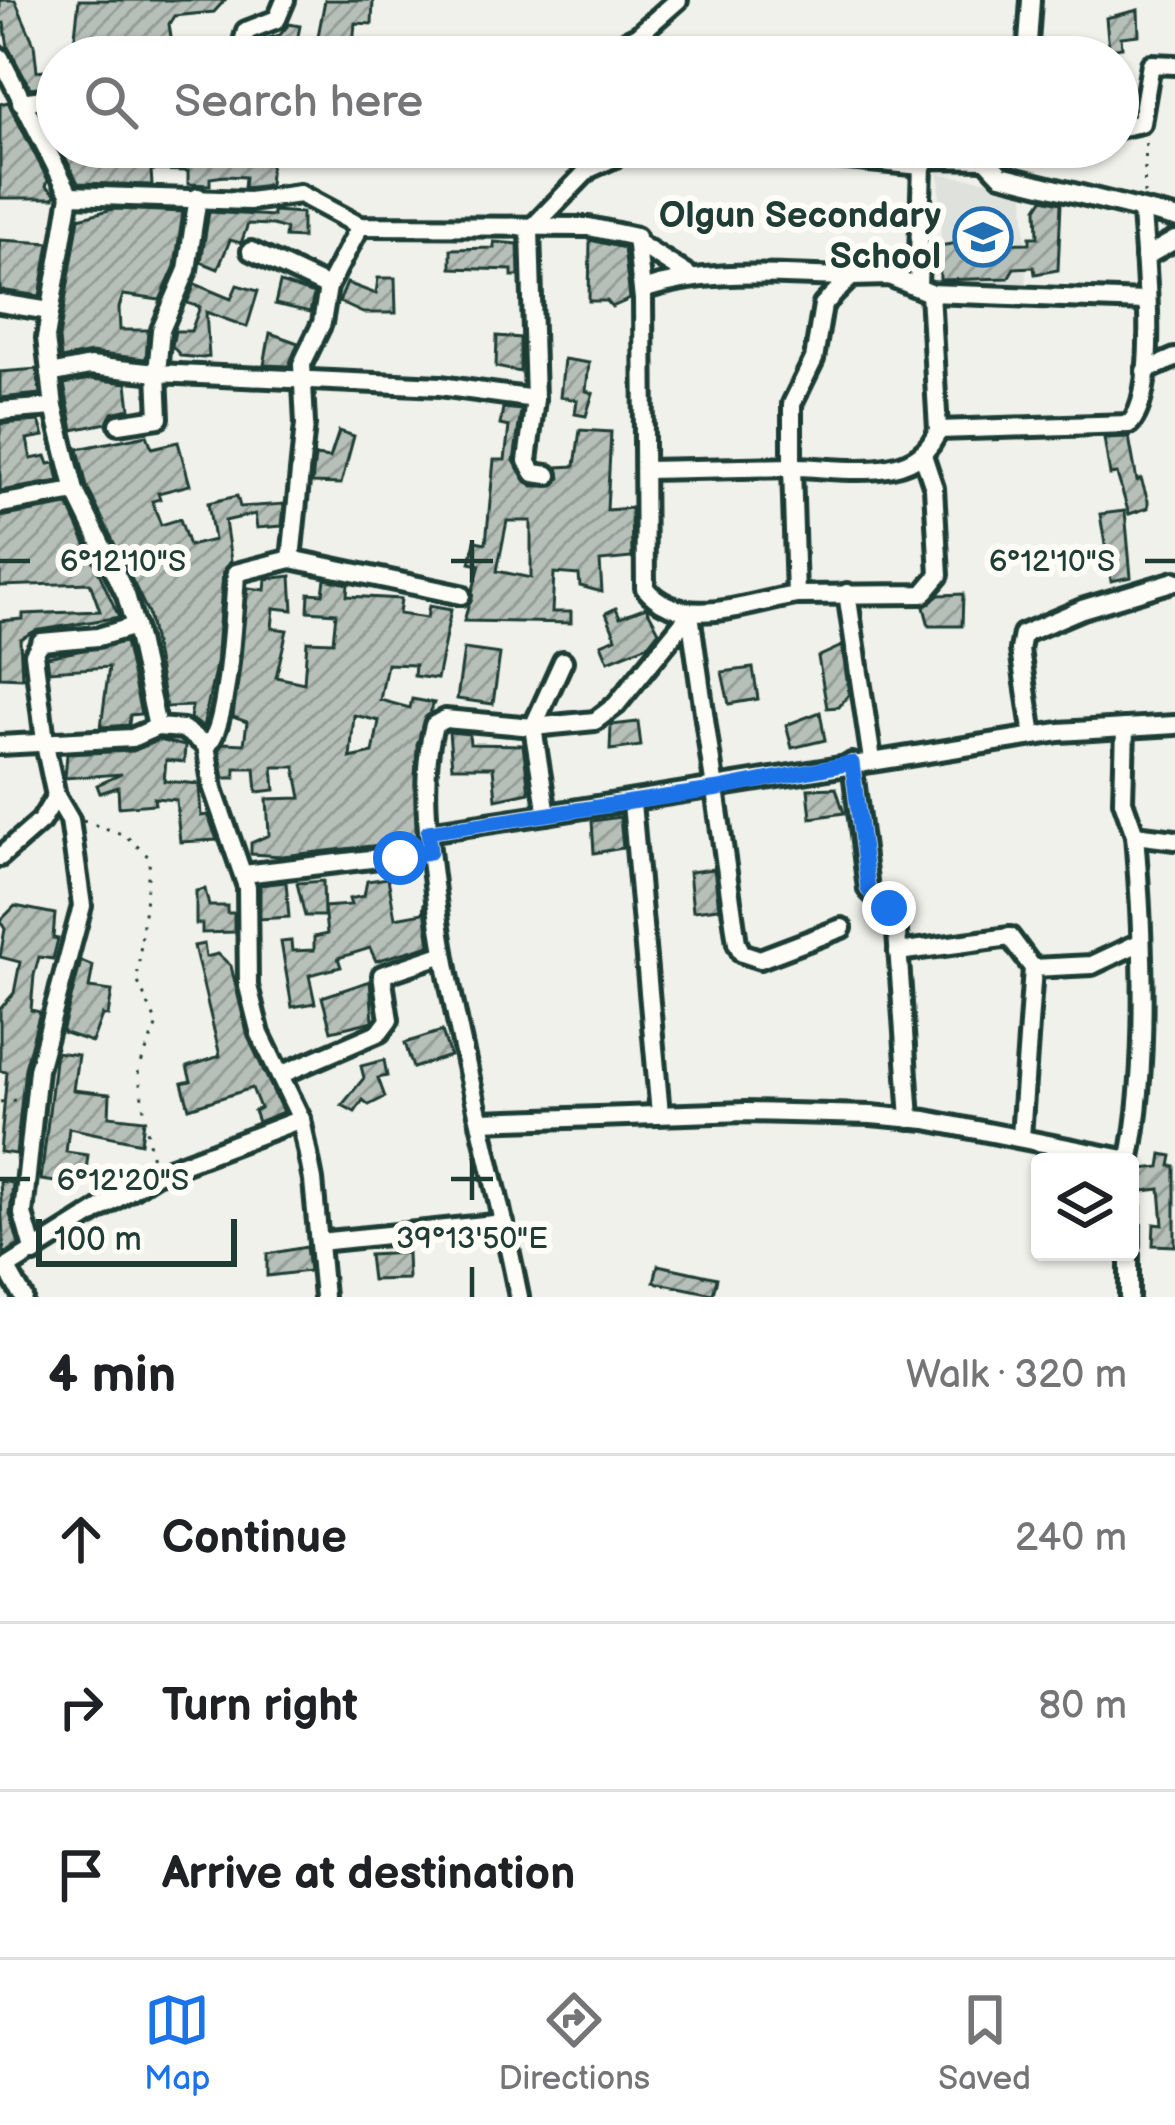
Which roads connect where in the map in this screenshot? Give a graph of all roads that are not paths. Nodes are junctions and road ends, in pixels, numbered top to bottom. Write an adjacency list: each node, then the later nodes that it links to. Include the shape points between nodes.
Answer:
1 (285, 0): 4 (street, via 277,19)
2 (679, 0): 5 (street)
3 (1031, 0): 6 (street)
4 (245, 36)
5 (637, 36)
6 (1028, 36)
7 (0, 57): 10 (street)
8 (1175, 64): 11 (street, via 1151,64)
9 (36, 100): 10 (street)
10 (22, 102): 12 (street)
11 (1139, 123)
12 (36, 129)
13 (56, 168): 17 (street)
14 (591, 168): 22 (street)
15 (922, 168): 31 (street)
16 (994, 168): 19 (street)
17 (70, 195): 18 (street); 34 (street)
18 (198, 197): 21 (street, via 299,194); 37 (street, via 187,271 160,330)
19 (1142, 213): 20 (street); 26 (street)
20 (1175, 218)
21 (360, 226): 22 (street); 29 (street)
22 (530, 230): 24 (street, via 590,227 628,233); 40 (street)
23 (1175, 240): 26 (street)
24 (639, 244): 27 (street); 30 (street)
25 (251, 250): 29 (street)
26 (1145, 257): 32 (street)
27 (688, 275): 28 (street); 30 (street)
28 (851, 277): 31 (street, via 889,276); 46 (street, via 823,305 814,359 792,404)
29 (328, 287): 39 (street)
30 (642, 290): 47 (street)
31 (924, 290): 32 (street); 44 (street)
32 (1145, 301): 36 (street)
33 (0, 303): 34 (street)
34 (50, 311): 38 (street)
35 (1175, 358): 36 (street)
36 (1145, 370): 44 (street, via 1143,407 1129,424)
37 (157, 373): 38 (street, via 90,366); 39 (street); 43 (street, via 159,418)
38 (50, 374): 41 (street)
39 (299, 383): 40 (street, via 440,386); 51 (street, via 305,424)
40 (535, 399): 48 (street, via 527,461)
41 (54, 407): 42 (street); 49 (street)
42 (0, 411)
43 (119, 424)
44 (938, 430): 45 (street)
45 (923, 455): 46 (street, via 905,468); 53 (street, via 934,488 939,575 923,594)
46 (792, 467): 47 (street); 55 (street)
47 (647, 470): 56 (street, via 645,588)
48 (548, 476)
49 (75, 491): 50 (street); 57 (street)
50 (0, 504)
51 (291, 559): 54 (street); 66 (street, via 236,573 219,734)
52 (1175, 581): 63 (street, via 1023,634)
53 (848, 593): 55 (street); 67 (street)
54 (461, 595)
55 (796, 595): 56 (street)
56 (690, 614): 61 (street, via 595,722); 69 (street)
57 (135, 626): 60 (street); 64 (street, via 40,642 34,654)
58 (563, 661): 61 (street)
59 (1175, 725): 62 (street)
60 (158, 727): 64 (street, via 132,738); 66 (street, via 183,728)
61 (533, 727): 72 (street); 73 (street, via 467,718 434,725)
62 (1125, 728): 63 (street); 74 (street, via 1123,800)
63 (1033, 736): 67 (street)
64 (45, 741): 65 (street); 70 (street)
65 (0, 745)
66 (206, 745): 79 (street)
67 (872, 760): 68 (street)
68 (852, 763): 69 (street); 82 (street, via 868,889 896,917)
69 (719, 789): 71 (street); 80 (street, via 742,953 760,959)
70 (56, 796): 77 (street); 95 (street, via 70,820 82,906 38,1070 22,1214)
71 (632, 802): 72 (street); 86 (street)
72 (547, 814): 73 (street)
73 (428, 832): 76 (street)
74 (1135, 836): 75 (street); 78 (street)
75 (1166, 840): 78 (street)
76 (430, 852): 79 (street); 83 (street)
77 (0, 856)
78 (1137, 860): 81 (street)
79 (244, 874): 85 (street, via 248,986)
80 (842, 928)
81 (1139, 943): 84 (street, via 1092,965); 92 (street)
82 (898, 952): 84 (street, via 1010,937); 88 (street)
83 (444, 955): 85 (street, via 382,974 389,1020 380,1032); 89 (street)
84 (1033, 968): 90 (street)
85 (280, 1075): 87 (street)
86 (660, 1114): 88 (street); 89 (street)
87 (301, 1119): 94 (street); 95 (street, via 156,1174)
88 (910, 1119): 90 (street)
89 (481, 1121): 93 (street)
90 (1021, 1137): 91 (street)
91 (1094, 1153)
92 (1131, 1153)
93 (504, 1223): 94 (street); 100 (street)
94 (320, 1242): 99 (street)
95 (34, 1253): 97 (street)
96 (1130, 1261): 101 (street)
97 (3, 1270): 98 (street)
98 (23, 1297)
99 (324, 1297)
100 (519, 1297)
101 (1129, 1297)

